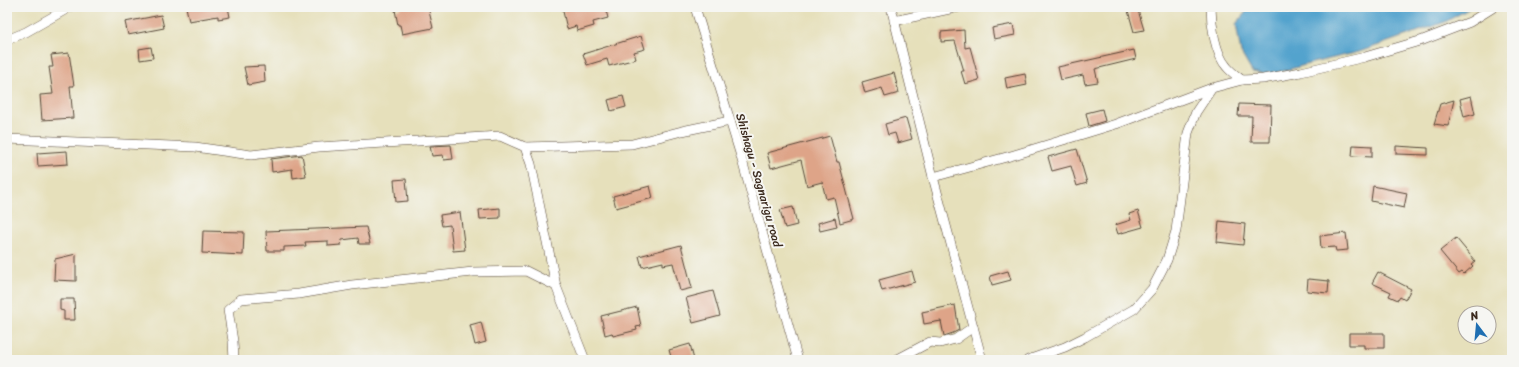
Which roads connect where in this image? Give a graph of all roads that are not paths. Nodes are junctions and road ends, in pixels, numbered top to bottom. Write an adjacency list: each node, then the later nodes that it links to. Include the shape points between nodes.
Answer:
1 (70, 7): 8 (street)
2 (695, 7): 11 (street, Shishagu - Sagnarigu road)
3 (891, 7): 7 (street)
4 (959, 7): 7 (street)
5 (1211, 7): 9 (street, via 1212,25 1220,53 1226,67)
6 (1494, 7): 9 (street, via 1470,22 1423,40 1365,57 1263,79)
7 (894, 21): 14 (street)
8 (7, 40)
9 (1242, 80): 10 (street)
10 (1212, 88): 14 (street, via 1116,124); 22 (street, via 1196,112 1188,133 1176,231 1167,260 1152,289 1128,313 1071,344)
11 (730, 122): 13 (street, via 632,144); 19 (street, Shishagu - Sagnarigu road)
12 (7, 139): 13 (street, via 195,147 251,155 319,147 500,136)
13 (526, 147): 15 (street)
14 (933, 177): 16 (street)
15 (556, 286): 17 (street, via 526,271 473,272 241,299 228,310); 18 (street)
16 (973, 327): 20 (street, via 956,339 940,343 930,342); 21 (street)
17 (234, 360)
18 (585, 360)
19 (798, 360)
20 (896, 360)
21 (982, 360)
22 (1028, 360)

